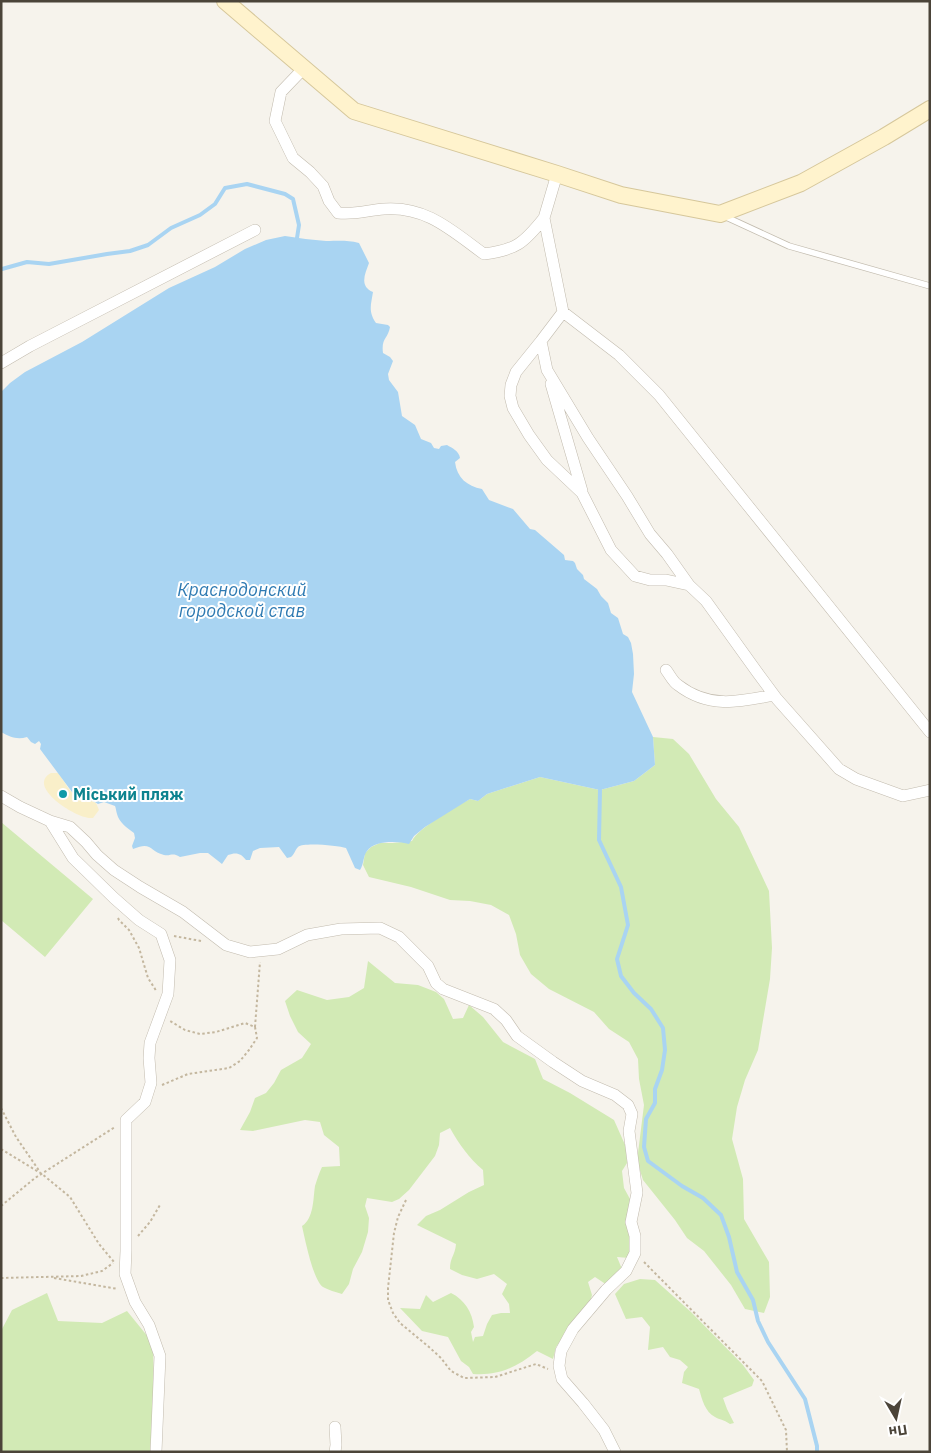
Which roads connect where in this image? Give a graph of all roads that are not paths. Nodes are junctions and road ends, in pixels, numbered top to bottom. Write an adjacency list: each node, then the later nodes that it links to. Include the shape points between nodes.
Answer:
1 (225, 1): 2 (main road)
2 (304, 68): 4 (main road, via 354,111); 6 (street, via 281,92 275,121 293,158 323,186 338,213 352,215 404,209 432,217 484,254 518,246)
3 (930, 109): 5 (main road, via 801,182)
4 (556, 174): 5 (main road, via 621,195); 6 (street)
5 (720, 214): 8 (lane, via 789,246)
6 (544, 218): 9 (street)
7 (255, 230): 11 (street)
8 (930, 286)
9 (562, 312): 10 (street); 17 (street, via 619,355 659,395)
10 (540, 342): 12 (street); 13 (street, via 516,372 510,396 513,408 547,460)
11 (1, 363)
12 (547, 370): 13 (street); 14 (street, via 650,534)
13 (582, 493): 14 (street, via 611,550 635,576)
14 (689, 585): 16 (street, via 706,601)
15 (666, 670): 16 (street, via 676,684 695,696 717,702)
16 (774, 695): 18 (street, via 847,774 903,796)
17 (930, 732)
18 (930, 790)
19 (1, 796): 20 (street)
20 (50, 821): 22 (street, via 73,858 139,920 161,934 170,960 168,994 150,1043 151,1083 145,1102 126,1120 124,1274 135,1302 150,1325 160,1356); 24 (street, via 70,827 114,870 183,912 226,945 250,952 278,949 307,935 341,929 380,928 399,937 428,966 436,983 443,989 494,1009 518,1036 552,1062 628,1104 632,1114 629,1131 637,1193 631,1222 635,1253 626,1271 573,1329 561,1351 559,1366 562,1380 604,1430)
21 (335, 1427): 23 (street)
22 (156, 1452)
23 (335, 1452)
24 (615, 1452)

